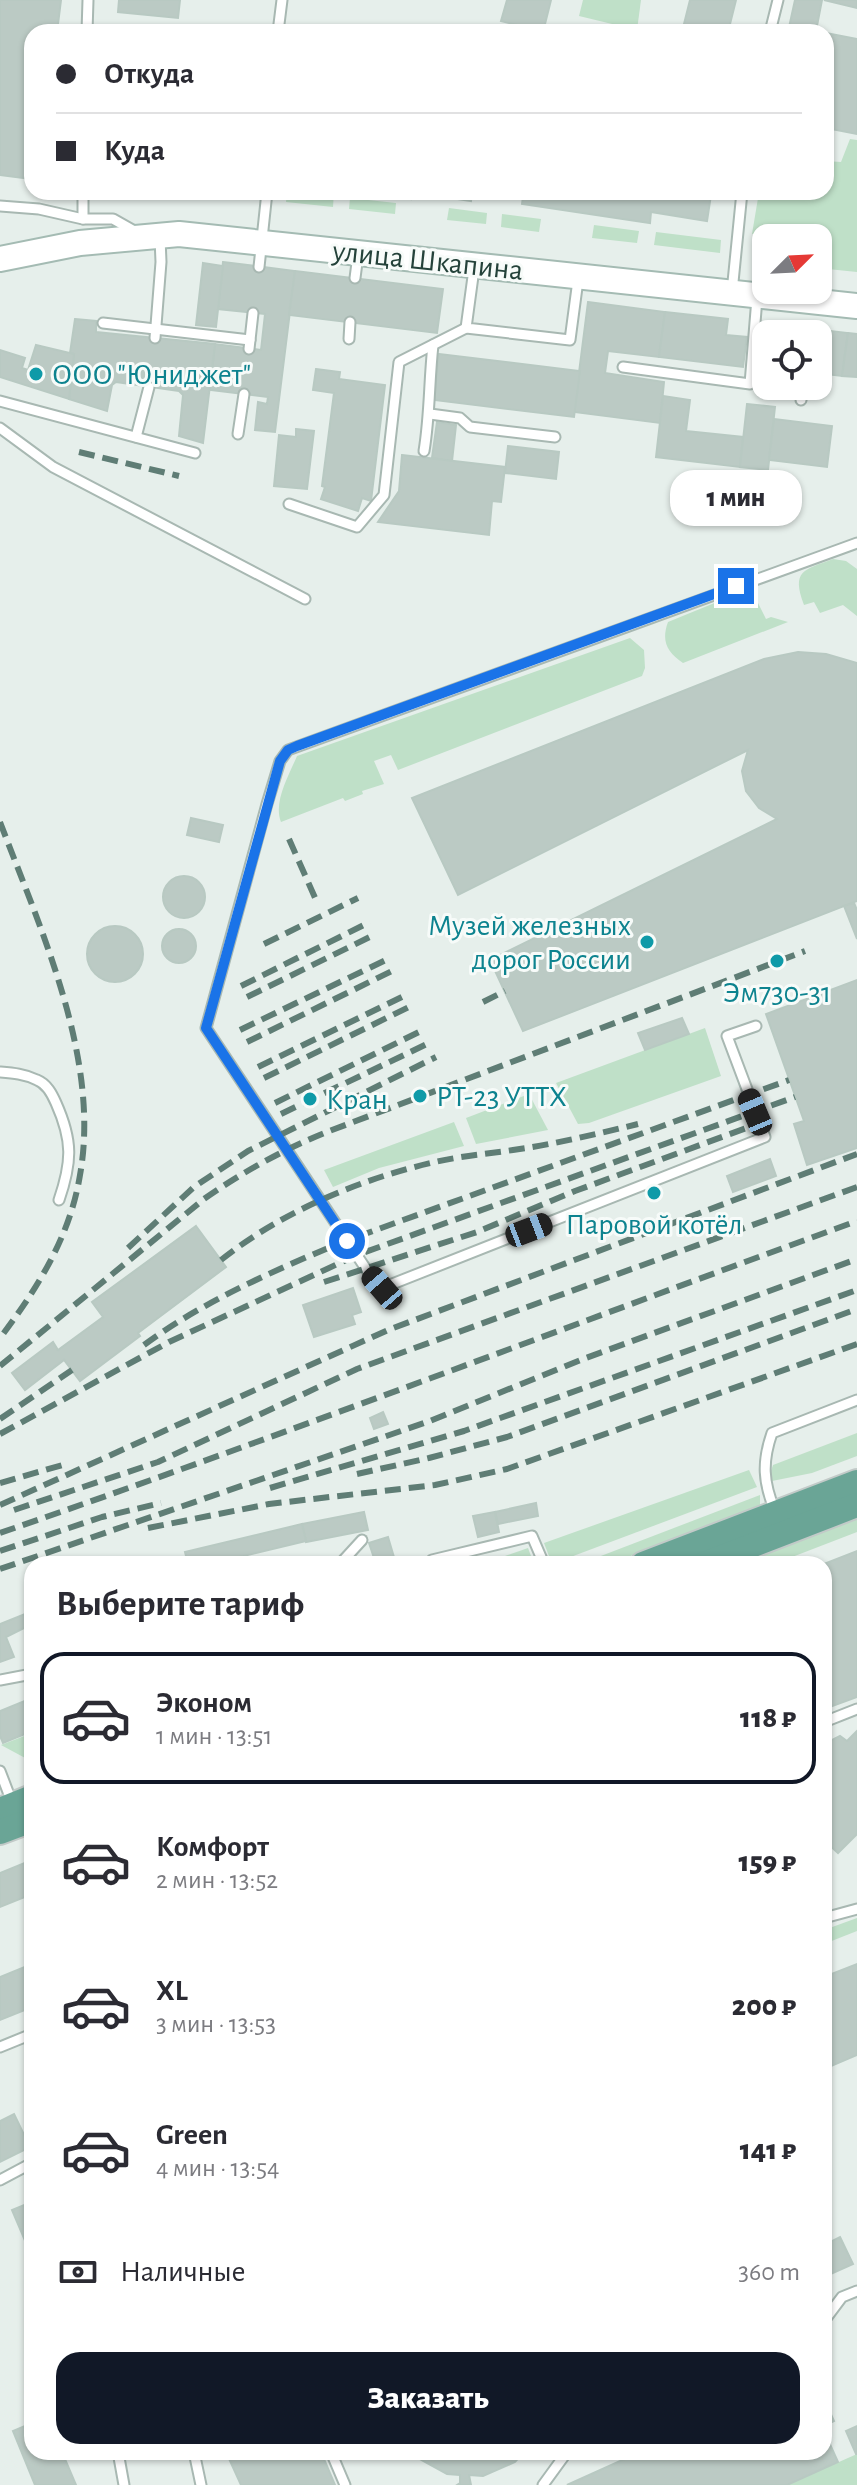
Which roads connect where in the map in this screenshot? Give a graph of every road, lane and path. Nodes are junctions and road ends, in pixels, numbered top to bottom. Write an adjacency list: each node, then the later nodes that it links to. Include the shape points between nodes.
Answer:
1 (88, 0): 4 (lane)
2 (282, 0): 5 (lane)
3 (774, 1): 6 (lane)
4 (87, 24)
5 (279, 24)
6 (771, 24)
7 (83, 200): 11 (lane)
8 (266, 200): 13 (lane)
9 (741, 200): 20 (lane)
10 (0, 206): 11 (lane)
11 (83, 219): 12 (lane, via 113,219)
12 (151, 235): 13 (main road, улица Шкапина); 15 (main road, улица Шкапина); 29 (lane, via 161,262)
13 (262, 241): 14 (main road, улица Шкапина); 17 (lane)
14 (358, 252): 16 (main road, улица Шкапина); 19 (lane)
15 (0, 259)
16 (475, 265): 18 (main road, улица Шкапина); 28 (lane)
17 (259, 267)
18 (579, 276): 20 (main road, улица Шкапина); 28 (lane, via 570,340)
19 (355, 278)
20 (732, 292): 21 (main road, улица Шкапина)
21 (752, 294)
22 (832, 303): 24 (main road, улица Шкапина)
23 (757, 304): 32 (lane, via 750,384)
24 (857, 306)
25 (253, 313): 29 (lane, via 250,344)
26 (350, 322): 30 (lane)
27 (103, 323): 29 (lane)
28 (466, 328): 31 (lane)
29 (154, 334)
30 (349, 339)
31 (433, 345): 36 (lane); 43 (lane, via 399,362 384,495 357,527)
32 (623, 367)
33 (149, 387): 39 (lane)
34 (244, 394): 38 (lane)
35 (0, 401): 39 (lane)
36 (430, 414): 40 (lane, via 460,418 470,427); 41 (lane)
37 (0, 428): 45 (lane, via 53,467)
38 (238, 434)
39 (136, 437): 42 (lane)
40 (555, 437)
41 (424, 451)
42 (195, 453)
43 (289, 504)
44 (856, 546): 46 (lane, via 288,750 271,789 206,1028 382,1288 765,1137 727,1036)
45 (305, 599)
46 (756, 1026)
47 (0, 1072): 48 (lane, via 37,1080 53,1096 69,1136)
48 (59, 1200)
49 (857, 1400): 52 (lane, via 772,1433 763,1467)
50 (857, 1482): 52 (main road)
51 (857, 1505): 58 (main road)
52 (776, 1513): 57 (main road)
53 (362, 1540): 54 (lane)
54 (347, 1556)
55 (449, 1556): 56 (lane, via 532,1536)
56 (541, 1556)
57 (664, 1556)
58 (727, 1556)
59 (24, 1676): 60 (lane)
60 (0, 1680)
61 (857, 1709): 62 (lane)
62 (832, 1719)
63 (0, 1771): 64 (lane)
64 (15, 1804)
65 (24, 1823): 66 (main road)
66 (0, 1832)
67 (857, 1909): 68 (lane)
68 (832, 1915)
69 (24, 2037): 70 (lane)
70 (0, 2047)
71 (24, 2167): 72 (lane)
72 (0, 2180)
73 (857, 2291): 74 (lane, via 842,2297)
74 (832, 2310)
75 (119, 2460): 79 (lane)
76 (196, 2460): 80 (lane)
77 (334, 2460): 81 (lane)
78 (563, 2460): 82 (lane)
79 (124, 2485)
80 (201, 2485)
81 (345, 2485)
82 (543, 2485)

